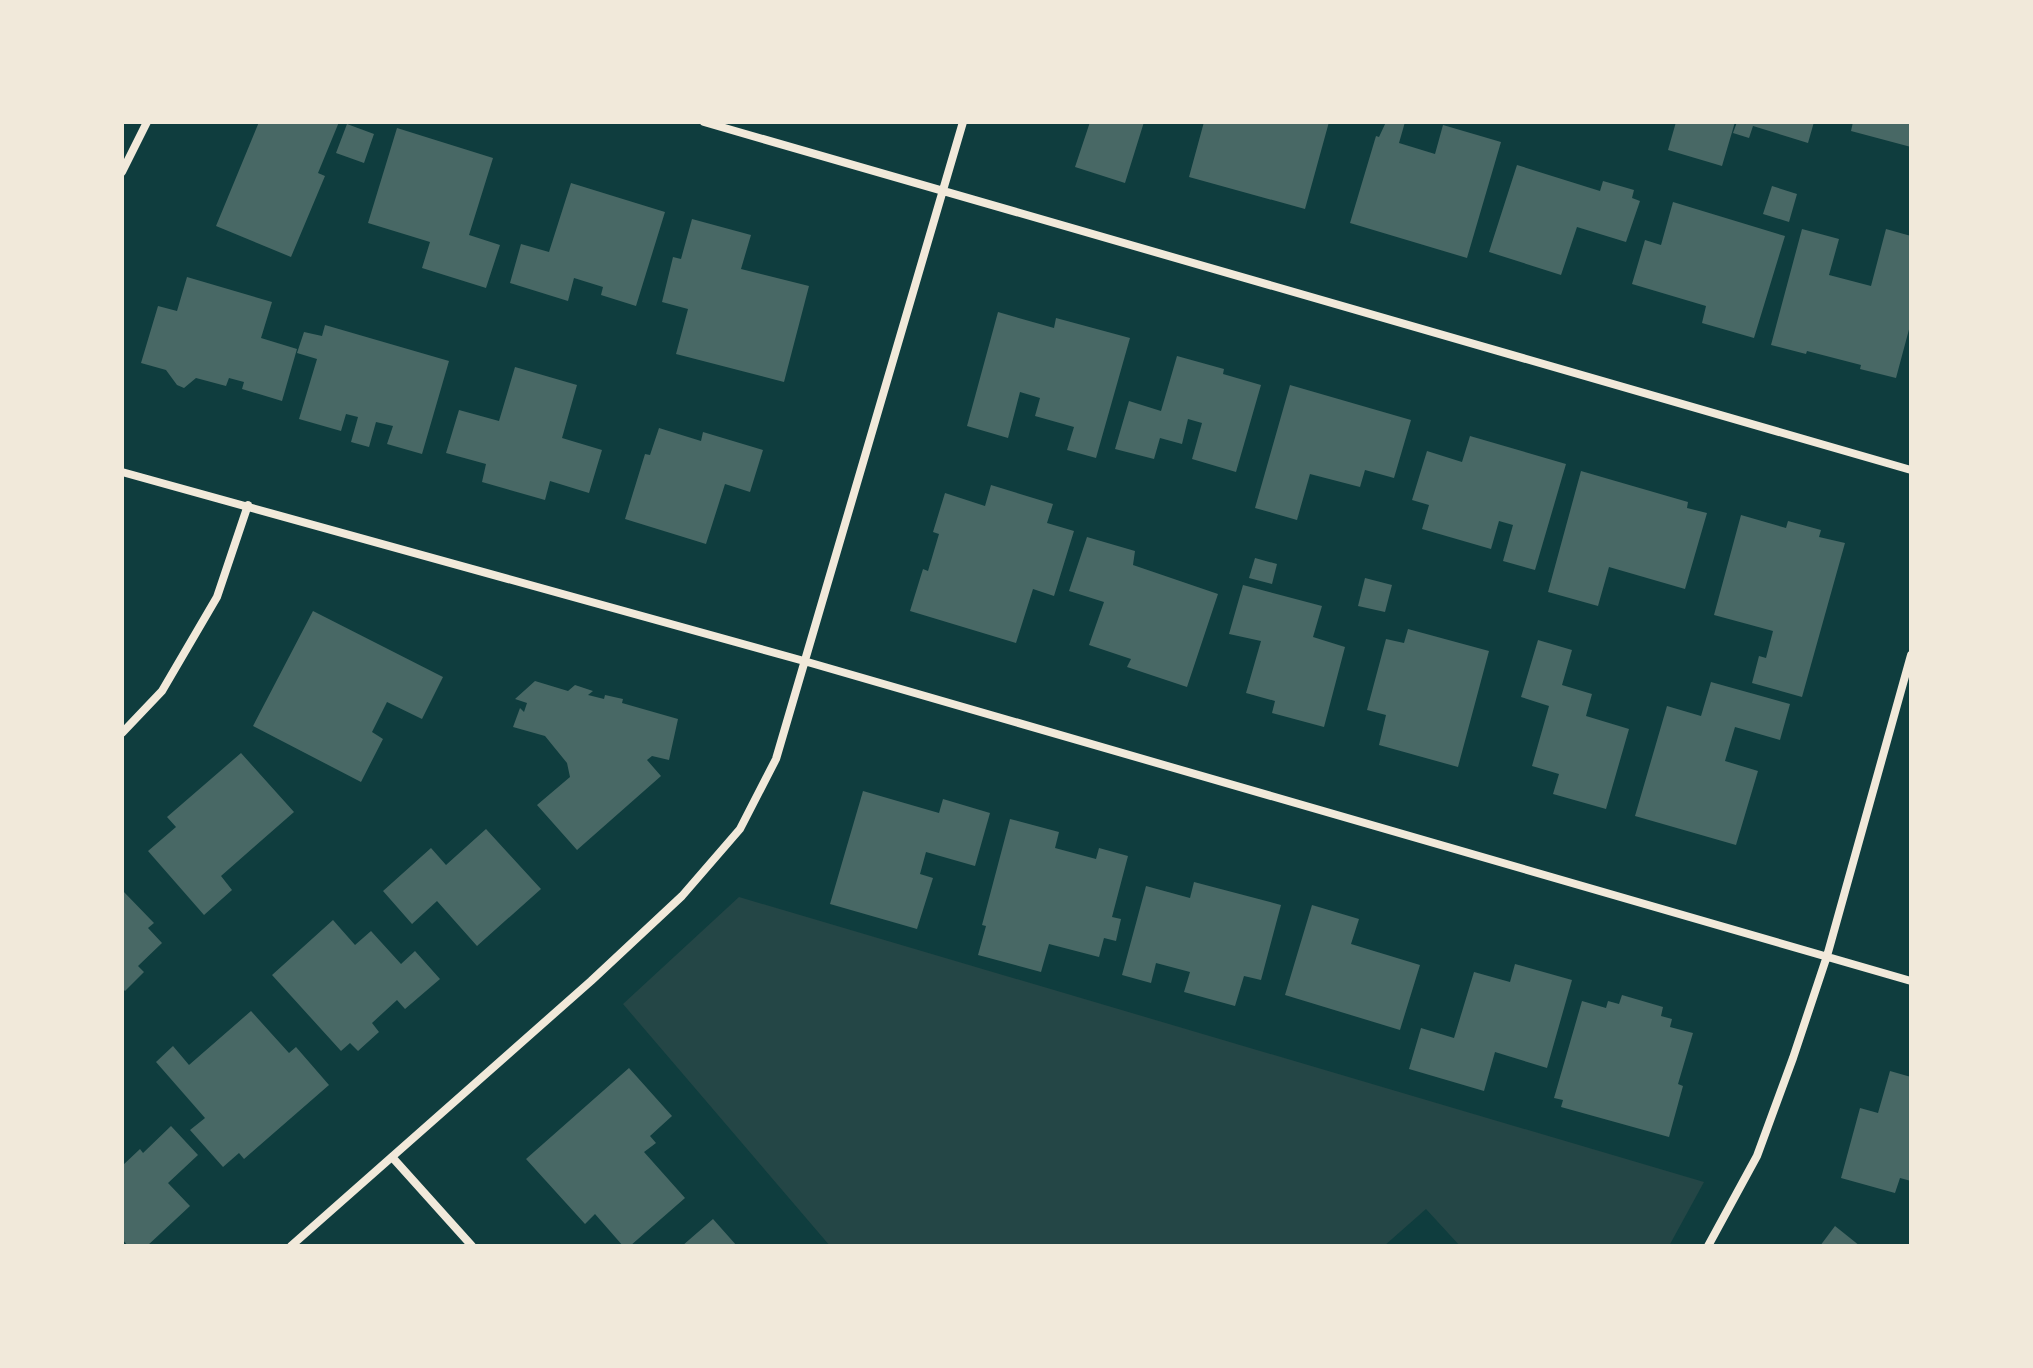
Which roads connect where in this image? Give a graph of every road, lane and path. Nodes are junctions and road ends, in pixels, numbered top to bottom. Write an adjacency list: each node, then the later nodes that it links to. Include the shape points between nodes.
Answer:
1 (147, 122): 4 (street)
2 (704, 122): 5 (street)
3 (963, 122): 5 (street)
4 (122, 172)
5 (943, 193): 6 (street); 10 (street)
6 (1911, 470)
7 (122, 472): 8 (street)
8 (248, 505): 10 (street); 11 (street, via 217,597 162,691)
9 (1911, 655): 12 (street)
10 (804, 661): 12 (street); 14 (street, via 776,759 740,829 682,896)
11 (122, 733)
12 (1827, 956): 13 (street); 17 (street, via 1757,1156)
13 (1911, 981)
14 (392, 1157): 15 (street); 16 (street)
15 (291, 1246)
16 (472, 1246)
17 (1708, 1246)

